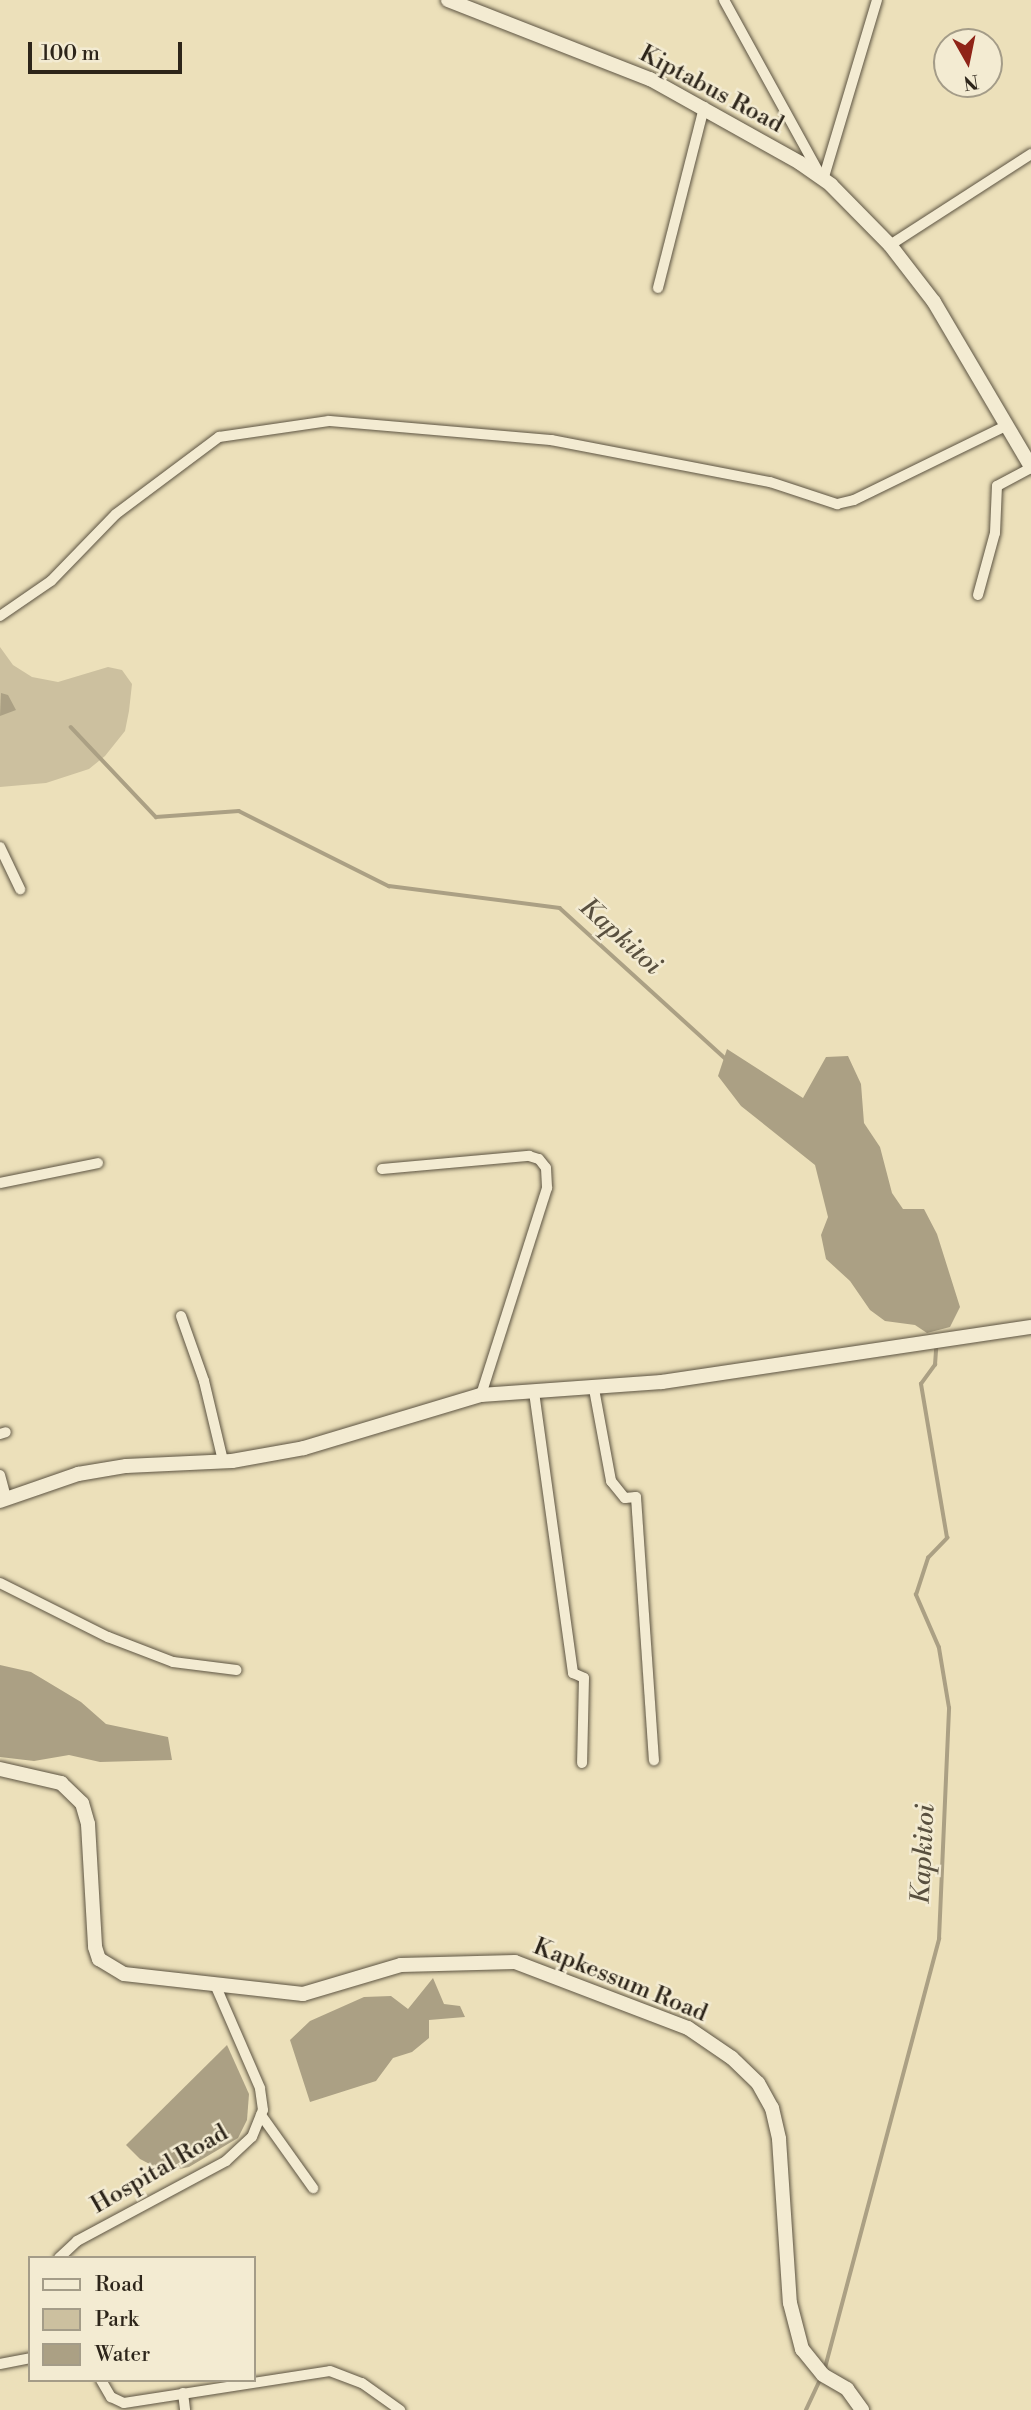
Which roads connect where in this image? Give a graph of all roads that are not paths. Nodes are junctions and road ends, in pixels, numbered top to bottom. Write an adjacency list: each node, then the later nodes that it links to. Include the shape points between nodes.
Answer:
1 (448, 0): 4 (street, Kiptabus Road, via 650,79)
2 (724, 0): 6 (street)
3 (877, 0): 6 (street)
4 (704, 107): 6 (street, Kiptabus Road); 8 (street)
5 (1031, 154): 7 (street)
6 (823, 180): 7 (street, Kiptabus Road)
7 (890, 244): 9 (street, Kiptabus Road, via 934,302)
8 (658, 288)
9 (1008, 425): 10 (street, Kiptabus Road); 12 (street, via 855,500 837,504 770,482 538,439 329,421 219,437 116,514 51,581)
10 (1031, 468): 11 (street, via 996,486 995,533)
11 (978, 595)
12 (0, 616)
13 (0, 846): 14 (street)
14 (20, 889)
15 (98, 1163): 17 (street)
16 (382, 1169): 22 (street, via 529,1156 540,1158 546,1168 547,1188)
17 (0, 1183)
18 (181, 1315): 23 (street, via 204,1381)
19 (1031, 1327): 20 (street)
20 (594, 1389): 21 (street); 28 (street, via 611,1481 625,1498 636,1497)
21 (534, 1392): 22 (street); 29 (street, via 573,1673 583,1678)
22 (481, 1395): 23 (street, via 334,1441)
23 (223, 1461): 25 (street, via 126,1466 78,1474)
24 (0, 1475): 25 (street)
25 (3, 1499)
26 (0, 1583): 27 (street, via 108,1637 173,1662)
27 (236, 1670)
28 (654, 1760)
29 (582, 1763)
30 (0, 1769): 31 (street, Kapkessum Road, via 61,1783 82,1803 99,1959 124,1974)
31 (216, 1987): 32 (street, via 260,2088); 41 (street, Kapkessum Road, via 303,1994 401,1965 515,1962 688,2028 758,2082 772,2108 782,2166 790,2303 798,2339 810,2361 847,2389)
32 (261, 2115): 33 (street); 34 (street, Hospital Road, via 252,2137 234,2156 77,2241)
33 (313, 2188)
34 (61, 2256)
35 (28, 2358): 36 (street)
36 (0, 2364)
37 (103, 2382): 38 (street, via 120,2403)
38 (183, 2393): 39 (street); 40 (street, via 330,2371 362,2383)
39 (185, 2410)
40 (400, 2410)
41 (862, 2410)

